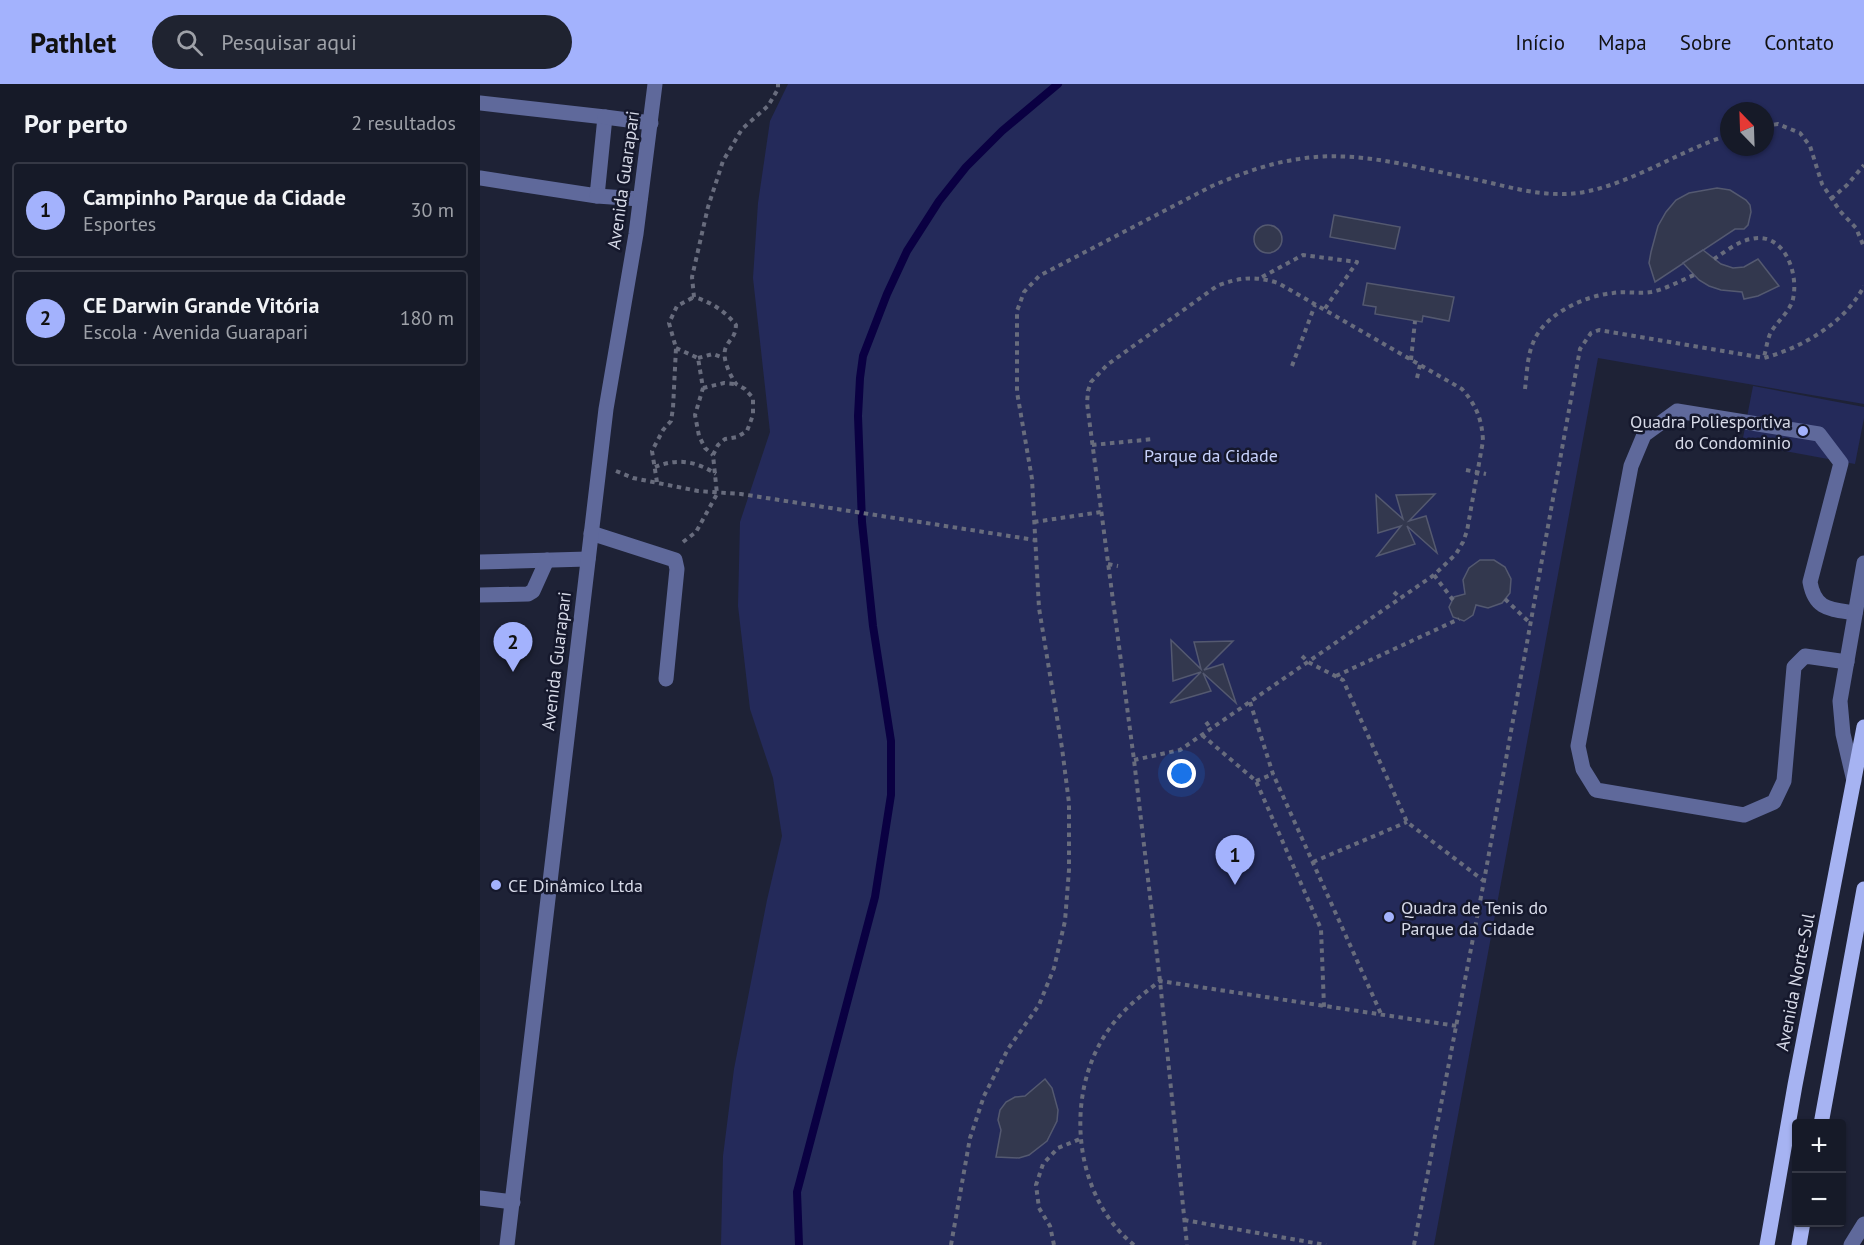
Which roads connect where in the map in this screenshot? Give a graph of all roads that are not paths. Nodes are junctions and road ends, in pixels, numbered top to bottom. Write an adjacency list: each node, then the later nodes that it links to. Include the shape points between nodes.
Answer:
1 (655, 84): 4 (street, Avenida Guarapari)
2 (480, 102): 3 (street)
3 (605, 117): 4 (street); 6 (street)
4 (651, 123): 7 (street, Avenida Guarapari)
5 (480, 178): 6 (street)
6 (597, 196): 7 (street)
7 (640, 199): 8 (street, Avenida Guarapari, via 606,409)
8 (591, 533): 9 (street, Avenida Guarapari); 16 (street, via 675,560)
9 (588, 559): 10 (street); 22 (street, Avenida Guarapari)
10 (547, 560): 11 (street); 13 (street, via 528,594)
11 (480, 562)
12 (1864, 563): 14 (street)
13 (480, 595)
14 (1855, 613): 15 (street); 15 (street, via 1821,605 1812,596 1810,582 1841,463 1820,434 1677,411 1644,435 1631,466 1578,746 1583,769 1596,790 1744,815 1774,802 1784,781 1794,667 1805,656)
15 (1847, 662): 18 (street, via 1840,701)
16 (666, 679)
17 (1864, 727): 18 (main road, Avenida Norte-Sul)
18 (1854, 781): 26 (main road, Avenida Norte-Sul)
19 (1864, 889): 20 (main road)
20 (1822, 1119)
21 (480, 1198): 22 (street)
22 (513, 1202): 25 (street, Avenida Guarapari)
23 (1864, 1224): 28 (street)
24 (1802, 1227): 27 (main road)
25 (507, 1245)
26 (1767, 1245)
27 (1799, 1245)
28 (1851, 1245)

